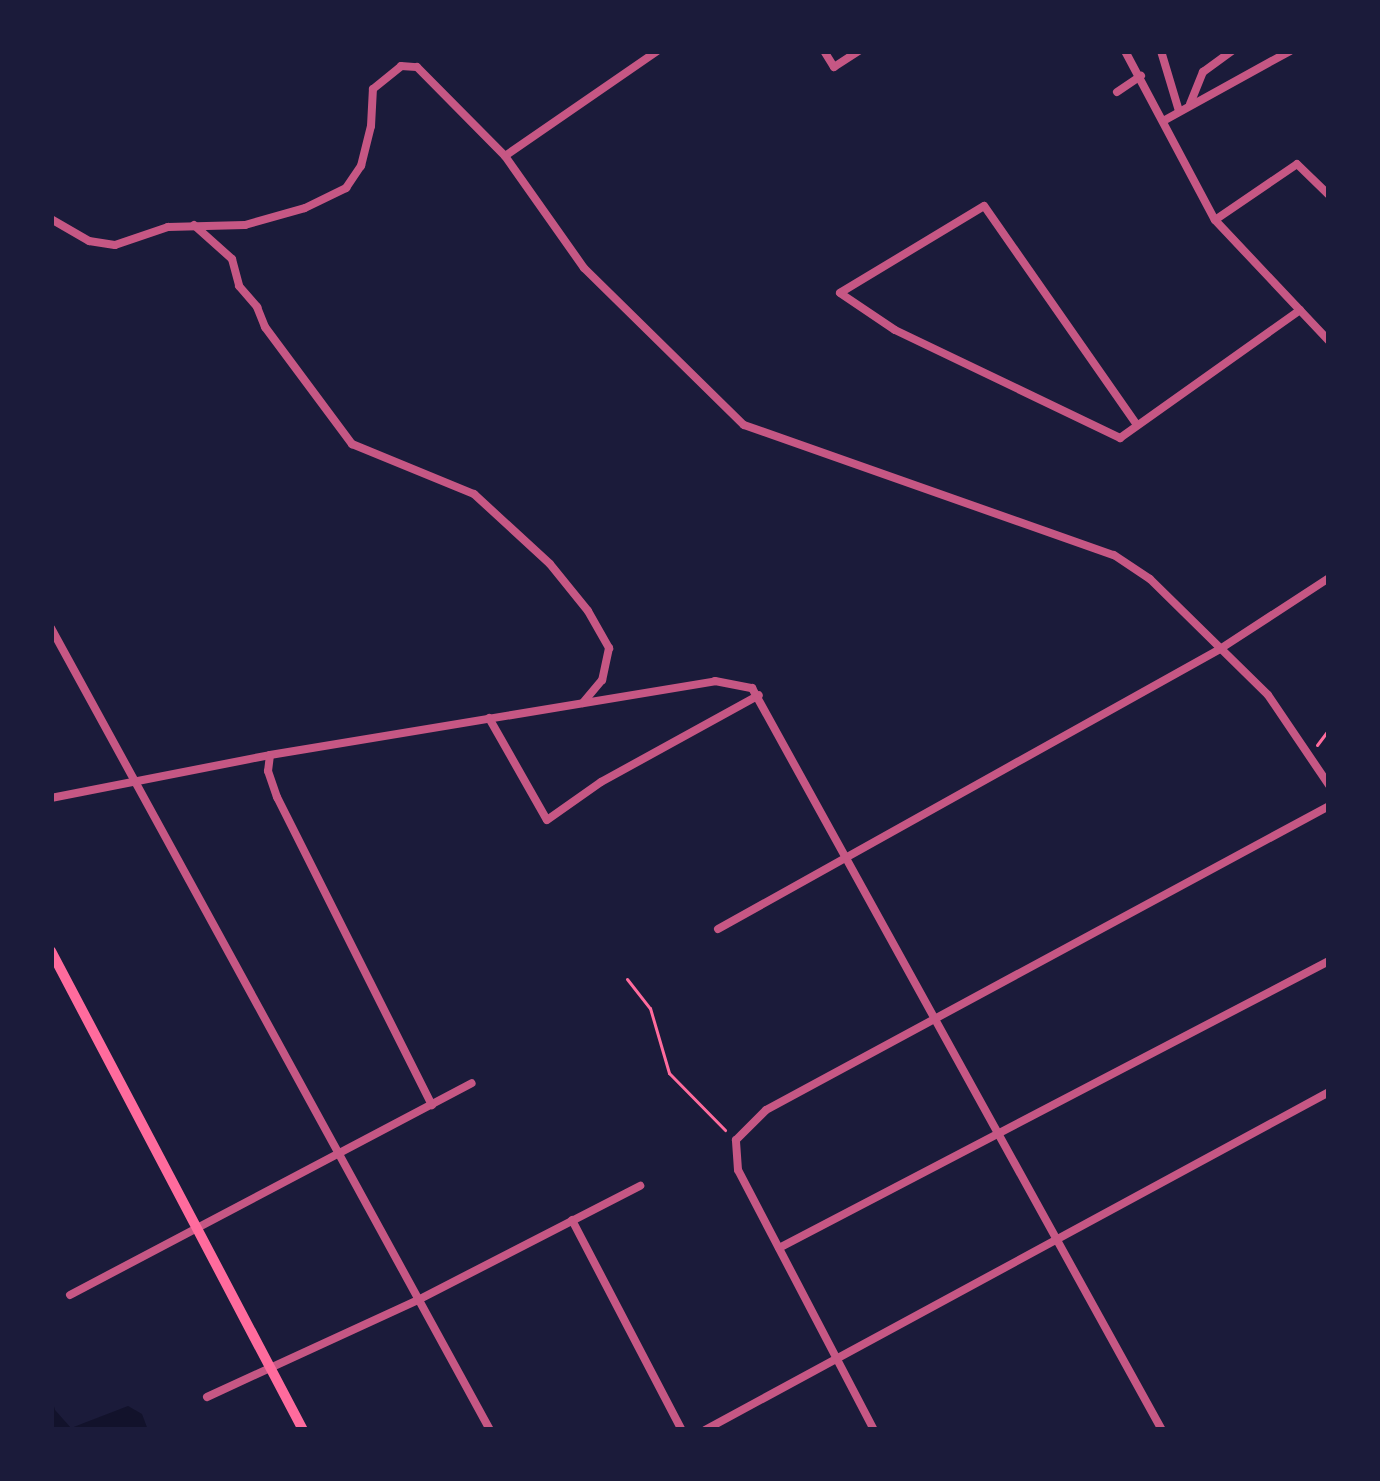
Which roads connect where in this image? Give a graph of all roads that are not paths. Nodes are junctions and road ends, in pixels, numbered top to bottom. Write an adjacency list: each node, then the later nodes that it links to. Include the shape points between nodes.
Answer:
1 (657, 51): 13 (street)
2 (824, 51): 3 (street, via 834,67)
3 (859, 51)
4 (1125, 51): 8 (street)
5 (1161, 51): 11 (street)
6 (1232, 51): 10 (street, via 1203,72)
7 (1290, 51): 10 (street)
8 (1142, 76): 9 (street); 12 (street)
9 (1118, 92)
10 (1190, 105): 11 (street)
11 (1179, 111): 12 (street)
12 (1165, 120): 16 (street)
13 (505, 156): 17 (street, via 433,77 401,66 373,89 361,166 346,188 274,220); 23 (street, via 584,268 744,424 1114,555 1150,579)
14 (1329, 195): 16 (street, via 1298,164)
15 (51, 219): 17 (street, via 89,241 115,245)
16 (1216, 220): 18 (street)
17 (191, 224): 25 (street, via 232,259 265,327 352,444 474,494 550,564 609,647 602,680)
18 (1300, 310): 19 (street); 20 (street)
19 (1329, 341)
20 (1137, 425): 20 (street, via 1120,438 896,330 840,293 984,206)
21 (1329, 578): 23 (street)
22 (51, 628): 28 (street)
23 (1220, 650): 29 (street, via 1268,695); 32 (street)
24 (759, 695): 25 (street, via 743,683 715,681); 26 (street, via 547,820); 32 (street)
25 (583, 703): 26 (street)
26 (490, 718): 27 (street)
27 (270, 755): 28 (street); 39 (street, via 277,797)
28 (135, 779): 30 (street); 41 (street)
29 (1329, 785)
30 (51, 798)
31 (1329, 806): 36 (street)
32 (849, 859): 33 (street); 36 (street)
33 (718, 929)
34 (51, 951): 44 (main road)
35 (1329, 961): 40 (street)
36 (935, 1022): 40 (street); 46 (street, via 766,1110 736,1140 734,1155)
37 (472, 1083): 39 (street)
38 (1329, 1092): 45 (street)
39 (432, 1105): 41 (street)
40 (995, 1132): 45 (street); 46 (street)
41 (338, 1156): 44 (street); 48 (street)
42 (640, 1186): 43 (street)
43 (572, 1220): 48 (street); 54 (street)
44 (194, 1226): 47 (street); 50 (main road)
45 (1057, 1244): 49 (street); 57 (street)
46 (779, 1248): 49 (street)
47 (70, 1295)
48 (418, 1300): 50 (street); 53 (street)
49 (838, 1360): 55 (street); 56 (street)
50 (270, 1369): 51 (street); 52 (main road)
51 (207, 1397)
52 (303, 1430)
53 (490, 1430)
54 (682, 1430)
55 (705, 1430)
56 (874, 1430)
57 (1162, 1430)

